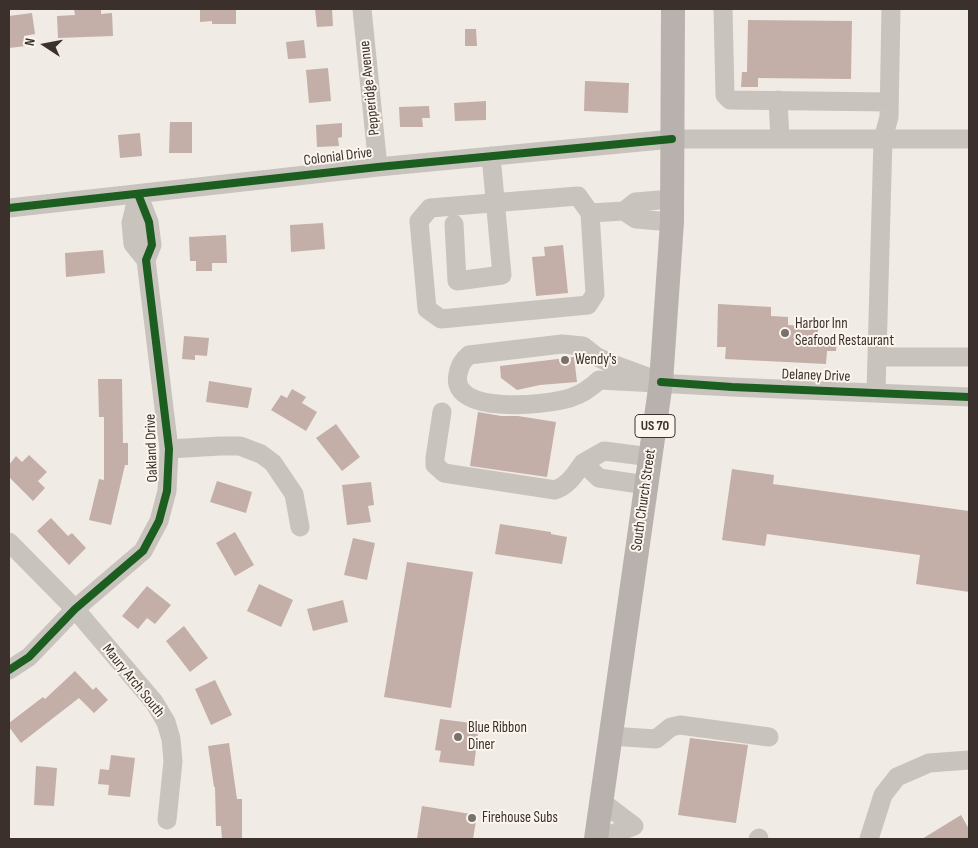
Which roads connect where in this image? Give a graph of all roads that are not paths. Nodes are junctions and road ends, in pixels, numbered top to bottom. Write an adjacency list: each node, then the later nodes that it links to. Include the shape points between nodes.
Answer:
1 (362, 9): 12 (street, Pepperidge Avenue)
2 (673, 9): 7 (main road, South Church Street / US 70)
3 (723, 9): 5 (street, via 725,95 730,100)
4 (891, 9): 6 (street)
5 (778, 100): 6 (street); 8 (street)
6 (890, 102): 9 (street)
7 (672, 139): 8 (street, Colonial Drive); 11 (street, Colonial Drive); 14 (main road, South Church Street / US 70)
8 (780, 139): 9 (street, Colonial Drive)
9 (883, 139): 10 (street, Colonial Drive); 21 (street)
10 (969, 139)
11 (491, 156): 12 (street, Colonial Drive); 15 (street)
12 (378, 167): 13 (street, Colonial Drive)
13 (138, 194): 16 (street, Colonial Drive); 27 (street, Oakland Drive, via 149,222 152,245 146,260)
14 (672, 199): 17 (street, via 635,202); 19 (main road, South Church Street / US 70)
15 (495, 203): 18 (street, via 578,196); 18 (street, via 430,208 419,220 427,309 441,319 588,305 595,294); 20 (street, via 502,275 457,281)
16 (9, 208)
17 (624, 212): 18 (street); 19 (street, via 636,219)
18 (590, 213)
19 (672, 222): 23 (main road, South Church Street / US 70)
20 (454, 224)
21 (877, 357): 22 (street); 24 (street)
22 (969, 357)
23 (661, 382): 23 (street, via 615,365 583,346 562,344 468,355 461,361 457,380 460,389 469,397 516,406 569,398 590,389 599,380); 24 (street, Delaney Drive); 28 (main road, South Church Street / US 70)
24 (876, 392): 25 (street, Delaney Drive)
25 (969, 397)
26 (442, 412): 29 (street, via 434,458 444,473 555,490 562,488)
27 (169, 449): 31 (street, via 240,446 261,454 273,463 294,494); 33 (street, Oakland Drive, via 167,491 159,521 142,551)
28 (650, 457): 29 (street, via 604,451); 30 (main road, South Church Street / US 70)
29 (583, 463): 30 (street, via 599,478)
30 (646, 485): 35 (main road, South Church Street / US 70)
31 (300, 527)
32 (9, 542): 33 (street, Maury Arch South)
33 (75, 609): 34 (street, Oakland Drive, via 28,657); 39 (street, Maury Arch South, via 154,702 166,722 173,761)
34 (9, 670)
35 (610, 736): 36 (street, via 656,739 680,724); 38 (main road, South Church Street / US 70)
36 (768, 737)
37 (969, 760): 41 (street, via 929,763 897,777 882,795)
38 (601, 801): 40 (main road, South Church Street / US 70); 40 (street, via 634,826)
39 (167, 820)
40 (597, 839)
41 (869, 839)

